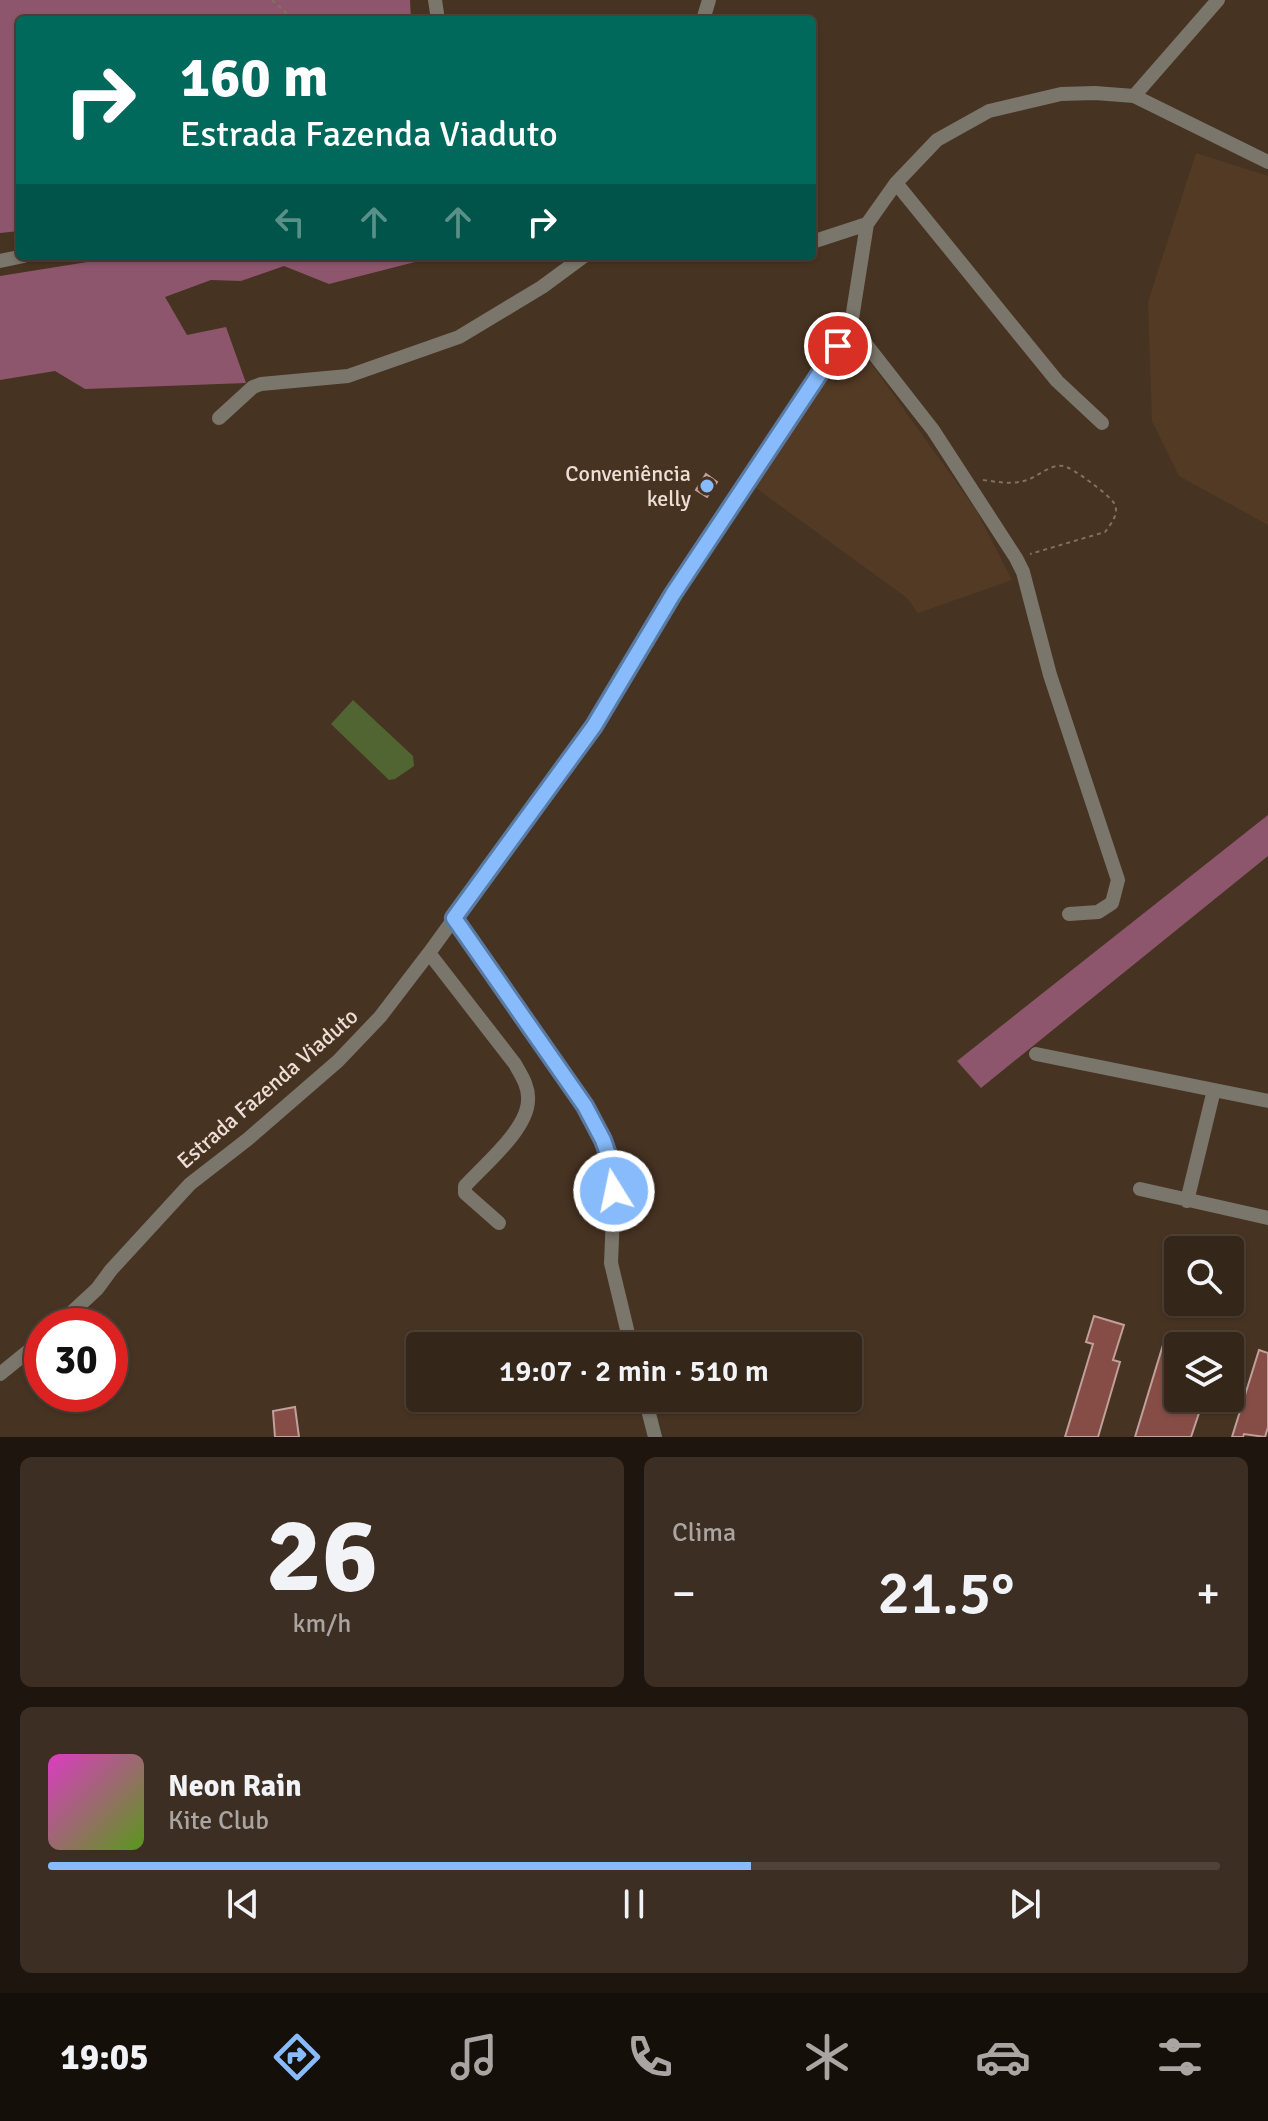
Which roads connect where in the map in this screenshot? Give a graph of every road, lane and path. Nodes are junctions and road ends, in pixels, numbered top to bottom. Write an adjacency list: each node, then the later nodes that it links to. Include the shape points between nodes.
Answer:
1 (272, 0): 3 (path)
2 (1218, 0): 4 (street)
3 (290, 16)
4 (1134, 96): 5 (street); 6 (street, Estrada Fazenda Viaduto, via 1061,94 989,111 937,140)
5 (1268, 162)
6 (896, 183): 7 (street, Estrada Fazenda Viaduto); 12 (street, via 1057,381)
7 (867, 224): 8 (street); 10 (street, Estrada Fazenda Viaduto)
8 (816, 241)
9 (579, 260): 11 (street, via 459,337 348,376 261,384)
10 (851, 325): 13 (street); 16 (street, Estrada Fazenda Viaduto, via 673,594 594,726)
11 (219, 418)
12 (1102, 423)
13 (966, 478): 14 (street); 14 (path, via 1024,481 1063,466 1074,469 1114,503 1116,513 1105,532)
14 (1016, 558): 15 (street, via 1118,880 1112,903 1098,912)
15 (1069, 914)
16 (454, 918): 17 (street, Estrada Fazenda Viaduto); 26 (street, via 603,1140 614,1191 611,1263)
17 (429, 953): 24 (street, via 526,1083 529,1100 517,1130 465,1186 471,1200); 25 (street, Estrada Fazenda Viaduto, via 338,1061 190,1184)
18 (1036, 1054): 19 (street)
19 (1214, 1090): 20 (street); 22 (street)
20 (1268, 1101)
21 (1140, 1189): 22 (street)
22 (1187, 1201): 23 (street)
23 (1268, 1218)
24 (499, 1223)
25 (76, 1308)
26 (628, 1332)
27 (24, 1355): 28 (street)
28 (0, 1374)
29 (649, 1412): 30 (street)
30 (655, 1437)

